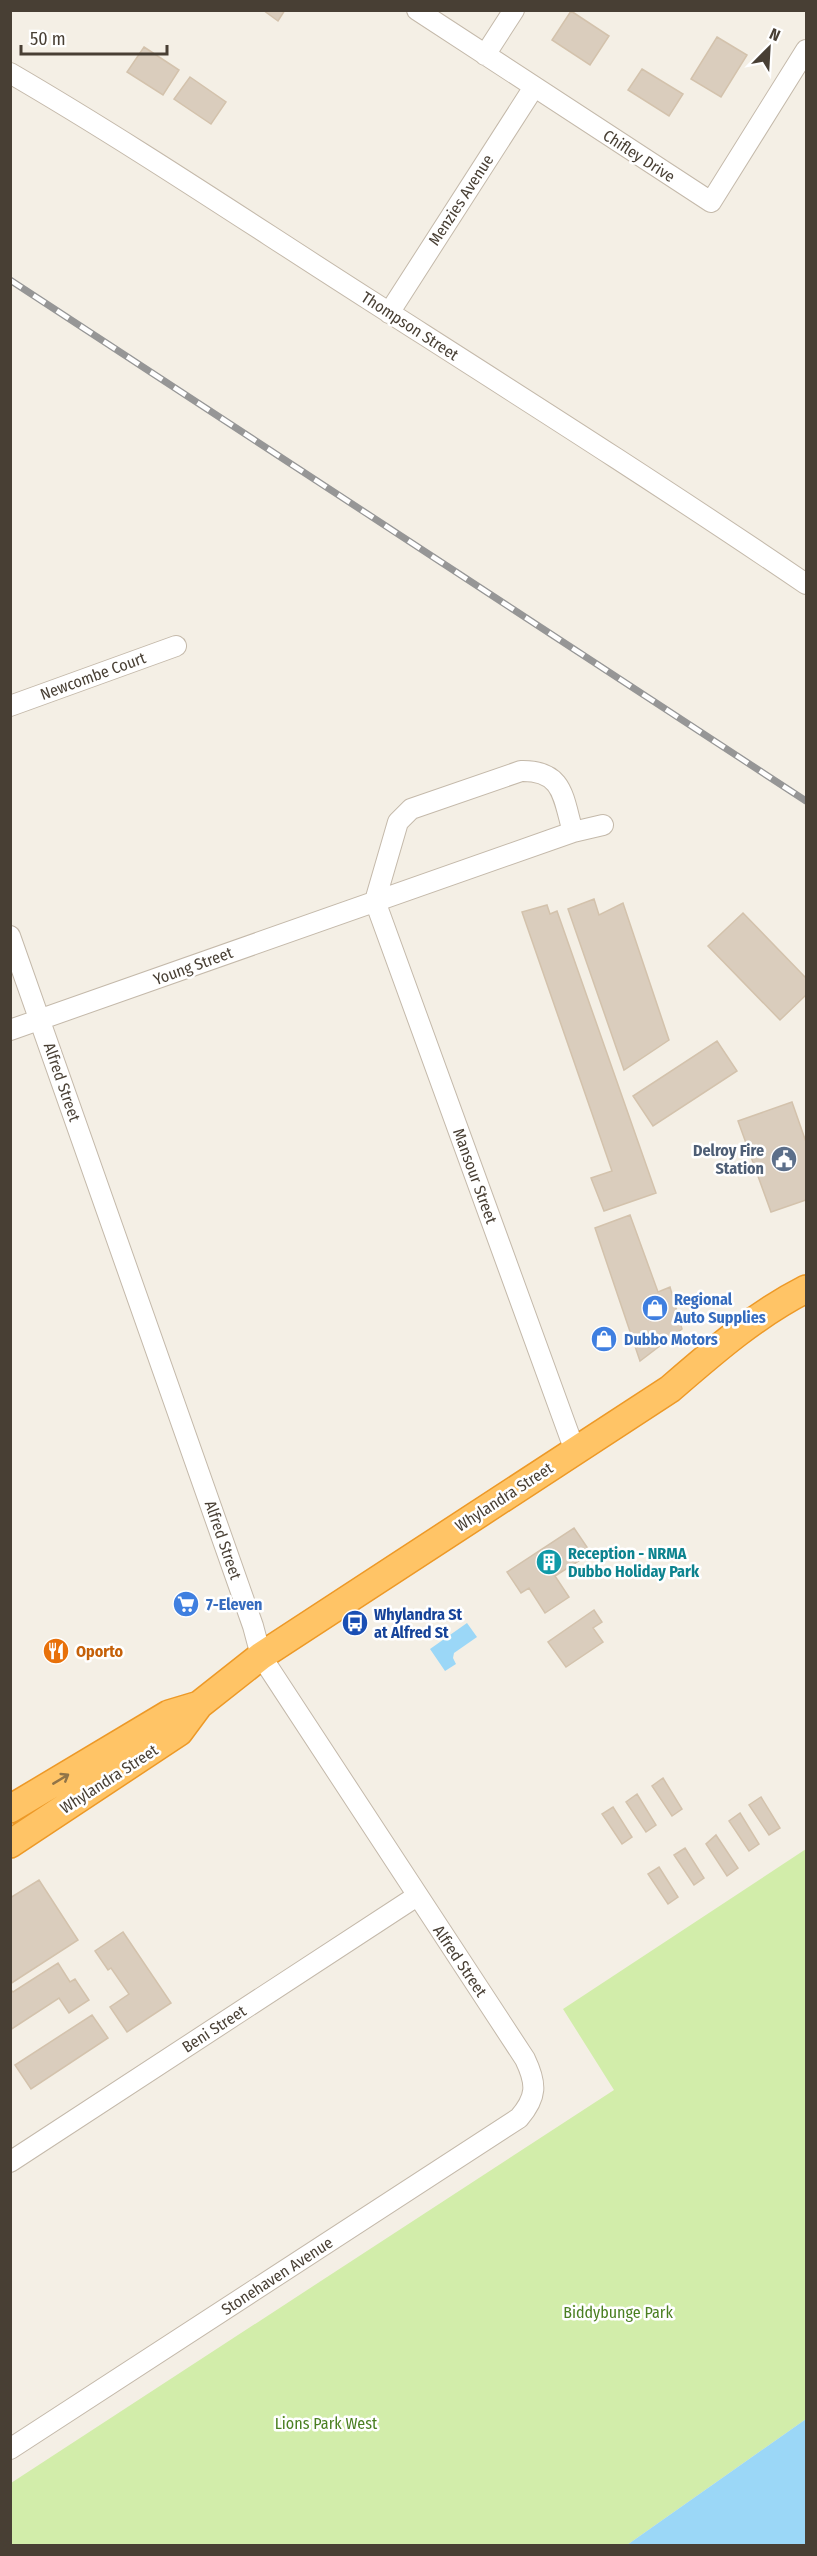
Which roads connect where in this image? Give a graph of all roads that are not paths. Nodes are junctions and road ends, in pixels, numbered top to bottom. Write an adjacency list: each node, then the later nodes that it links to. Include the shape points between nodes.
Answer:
1 (417, 10): 4 (street, Chifley Drive)
2 (514, 10): 4 (street)
3 (807, 50): 6 (street, Chifley Drive, via 711,202)
4 (485, 55): 6 (street, Chifley Drive)
5 (10, 73): 7 (street, Thompson Street)
6 (534, 87): 7 (street, Menzies Avenue)
7 (389, 313): 8 (street, Thompson Street)
8 (807, 584)
9 (176, 646): 10 (street, Newcombe Court)
10 (10, 706)
11 (603, 825): 12 (street, Young Street)
12 (573, 832): 13 (street, Young Street); 13 (street, via 556,782 546,773 533,771 521,771 411,809 398,822)
13 (375, 901): 15 (street, Young Street); 18 (street, Mansour Street)
14 (10, 936): 15 (street, Alfred Street)
15 (41, 1020): 16 (street, Young Street); 19 (street, Alfred Street)
16 (10, 1030)
17 (807, 1289): 18 (highway, Whylandra Street, via 729,1337 670,1389)
18 (575, 1450): 19 (highway, Whylandra Street)
19 (261, 1656): 20 (highway, Whylandra Street); 23 (street, Alfred Street)
20 (199, 1705): 21 (highway, Whylandra Street, one-way to 20, via 169,1714); 22 (highway, Whylandra Street, via 179,1732)
21 (10, 1809)
22 (13, 1841)
23 (417, 1896): 24 (street, Alfred Street, via 525,2059 534,2076); 25 (street, Beni Street)
24 (534, 2093): 26 (street, Stonehaven Avenue, via 519,2118)
25 (10, 2162)
26 (10, 2450)

